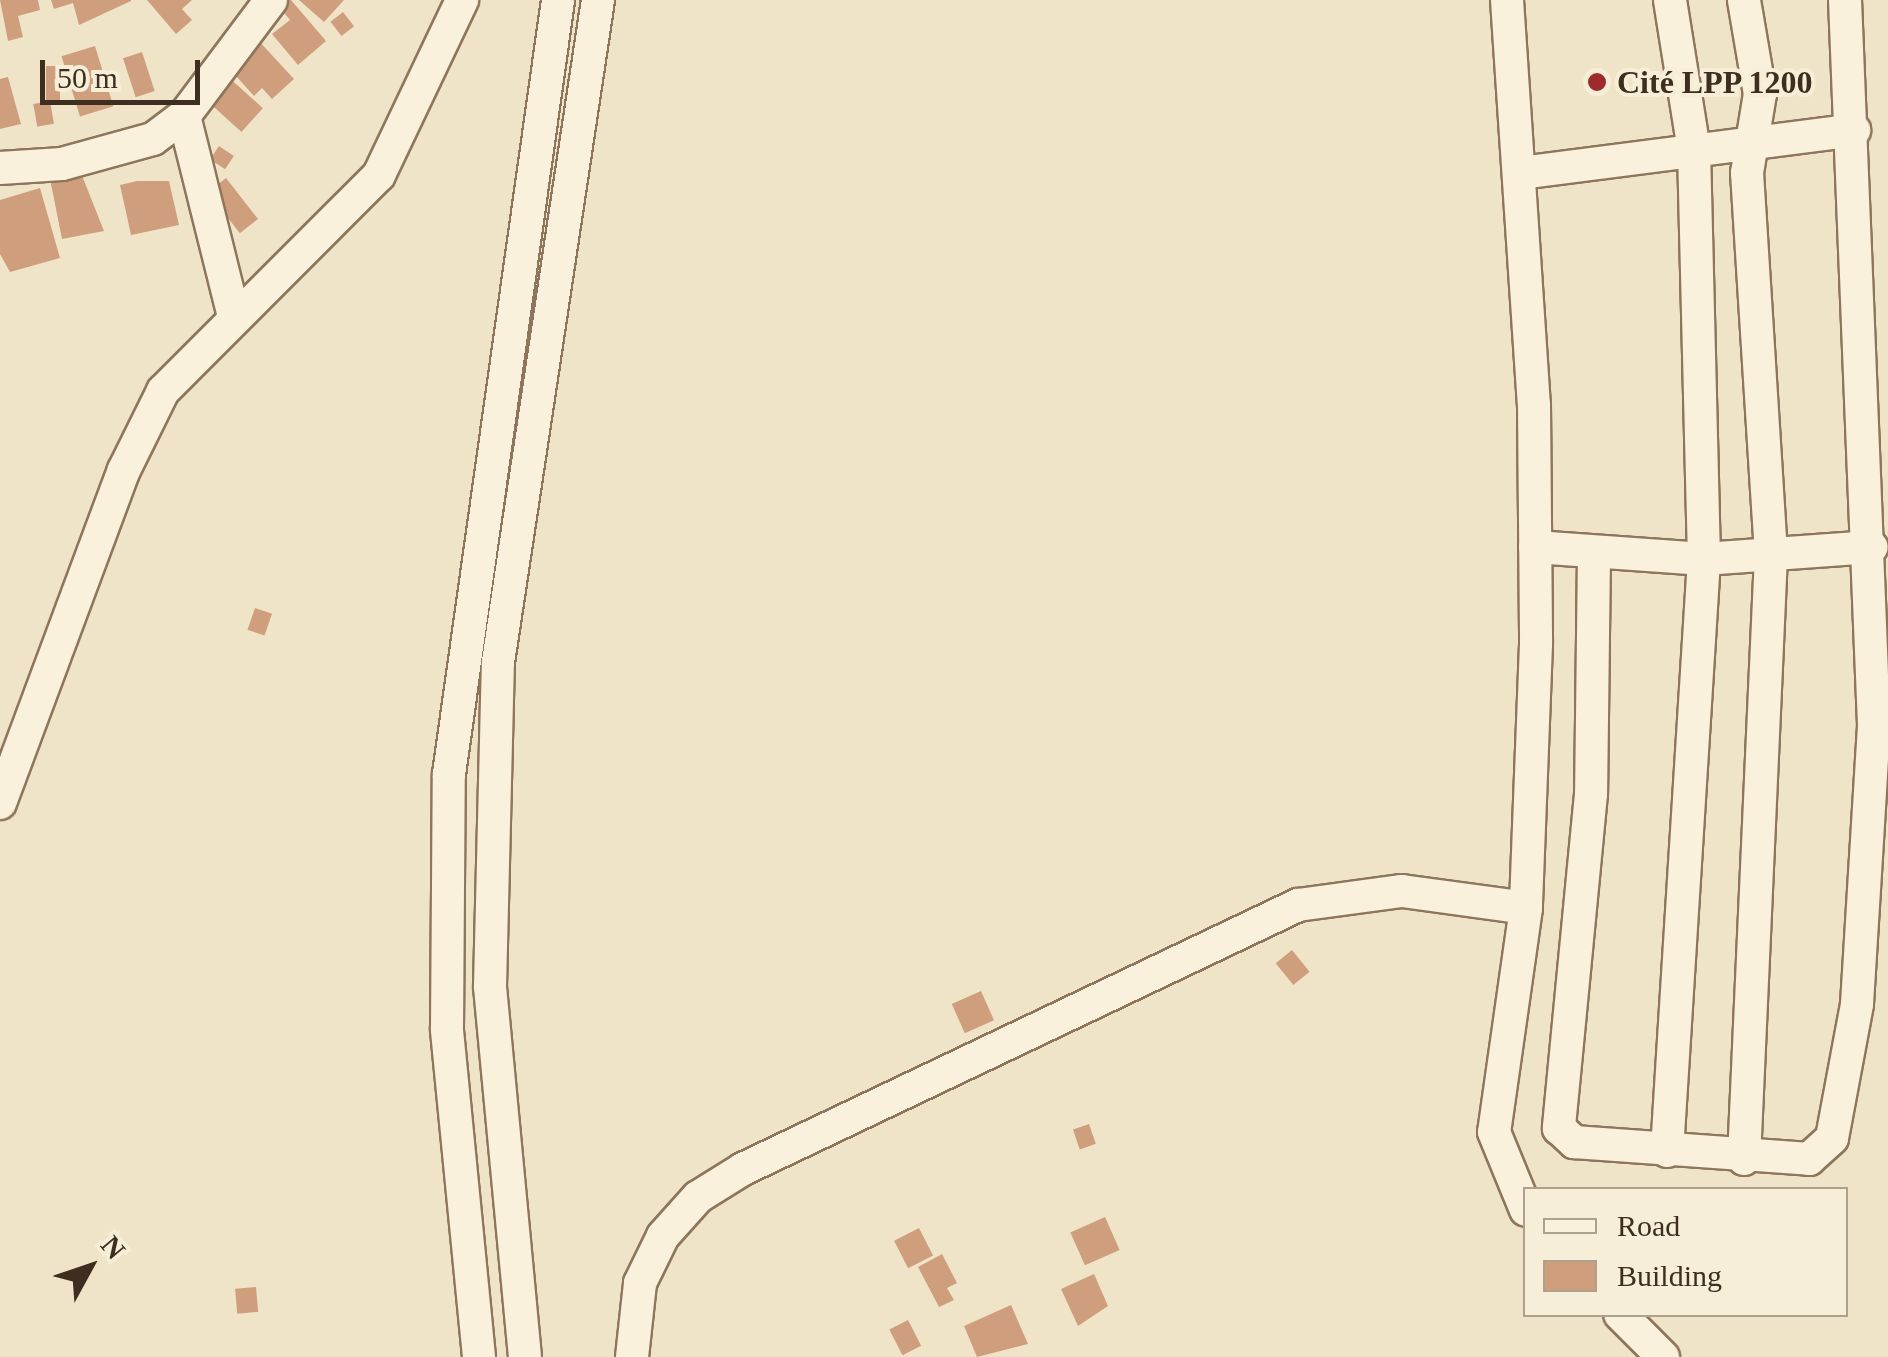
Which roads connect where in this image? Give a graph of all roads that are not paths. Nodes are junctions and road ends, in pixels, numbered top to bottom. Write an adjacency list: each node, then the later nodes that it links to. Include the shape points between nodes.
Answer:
1 (271, 0): 9 (street)
2 (462, 0): 15 (street, via 379,176)
3 (558, 0): 27 (street, via 448,774 447,1029)
4 (598, 0): 28 (street, via 498,662 490,986)
5 (1507, 0): 14 (street)
6 (1670, 0): 12 (street)
7 (1744, 0): 11 (street, via 1760,94)
8 (1845, 0): 10 (street)
9 (184, 116): 13 (street, via 117,149); 15 (street)
10 (1854, 130): 11 (street); 17 (street)
11 (1749, 141): 12 (street); 19 (street)
12 (1694, 150): 14 (street); 20 (street)
13 (0, 168)
14 (1520, 173): 16 (street)
15 (234, 316): 21 (street, via 193,352 142,428)
16 (1535, 547): 18 (street); 22 (street)
17 (1872, 547): 19 (street); 24 (street, via 1874,726 1858,1004 1832,1138 1809,1159)
18 (1594, 554): 20 (street); 23 (street, via 1592,794 1559,1128 1563,1140)
19 (1770, 554): 20 (street); 24 (street)
20 (1704, 559): 23 (street)
21 (0, 804)
22 (1526, 908): 25 (street, via 1494,1132); 29 (street, via 1402,891 1298,905 743,1169 698,1197 663,1236 640,1283)
23 (1667, 1151): 24 (street)
24 (1744, 1159)
25 (1523, 1203)
26 (1623, 1317): 30 (street)
27 (480, 1357)
28 (525, 1357)
29 (632, 1357)
30 (1662, 1357)

